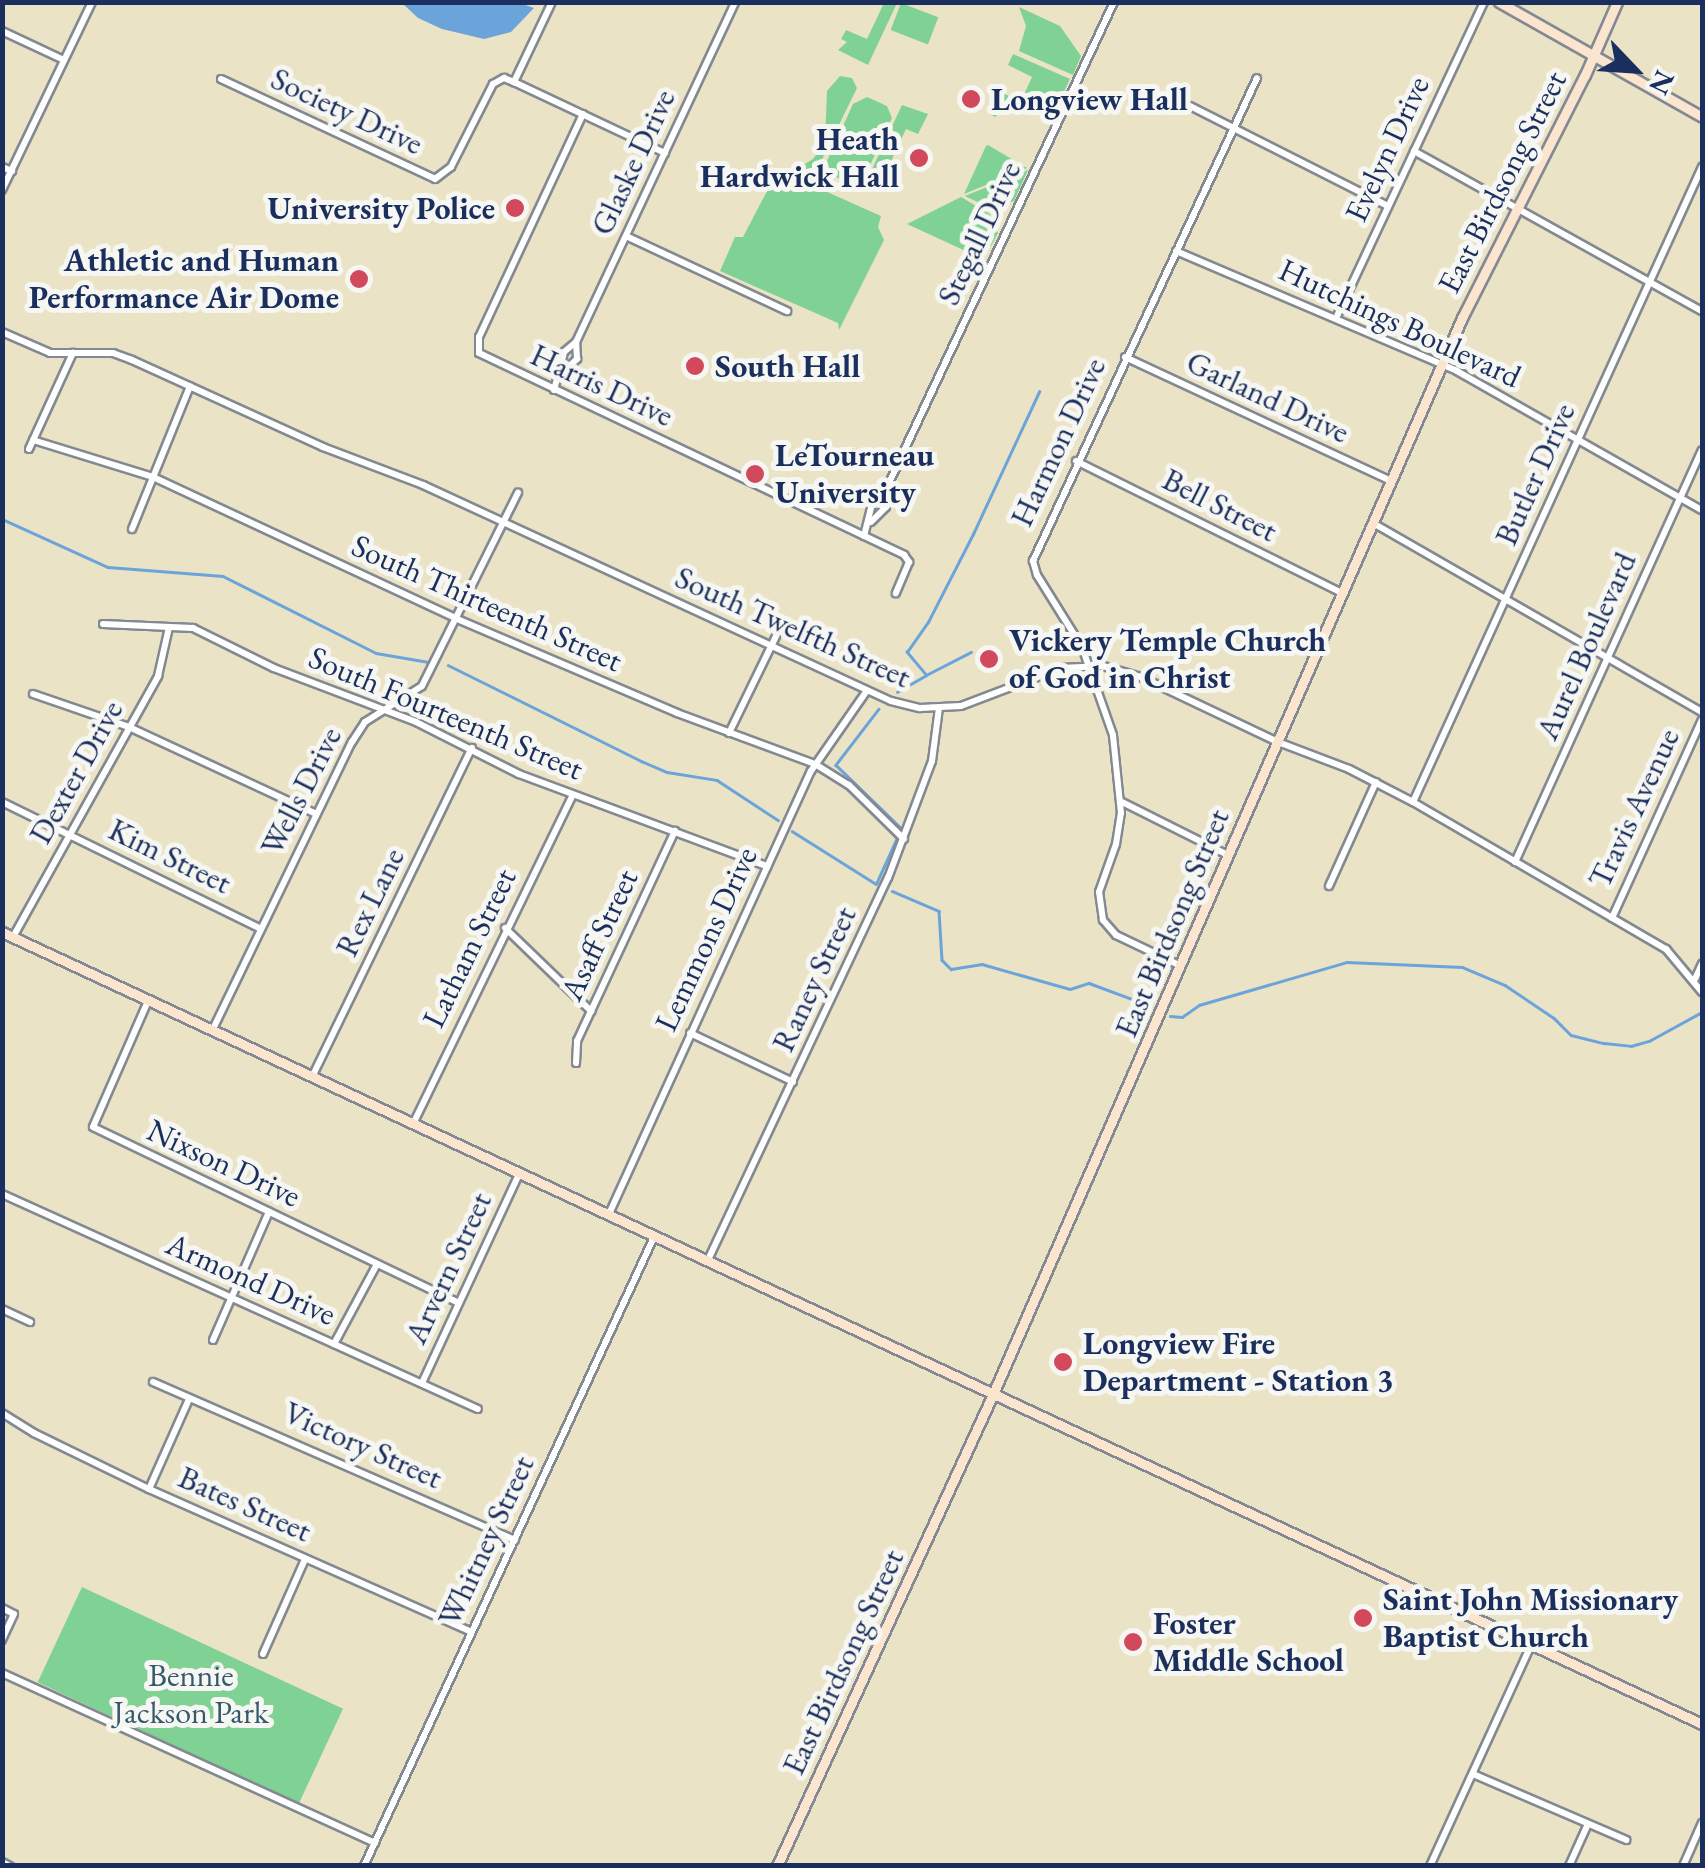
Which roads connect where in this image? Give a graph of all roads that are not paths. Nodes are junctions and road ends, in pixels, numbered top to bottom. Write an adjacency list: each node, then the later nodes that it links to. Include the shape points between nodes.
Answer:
1 (92, 2): 10 (street)
2 (552, 2): 13 (street)
3 (735, 2): 19 (street, Glaske Drive)
4 (1114, 2): 45 (street, Stegall Drive)
5 (1484, 2): 18 (street, Evelyn Drive)
6 (1499, 2): 9 (street)
7 (1617, 2): 9 (street, East Birdsong Street)
8 (2, 31): 10 (street)
9 (1594, 56): 16 (street); 25 (street, East Birdsong Street)
10 (64, 60): 22 (street)
11 (1256, 78): 17 (street, Harmon Drive)
12 (222, 79): 13 (street, Society Drive, via 435,179 451,167 493,84)
13 (514, 82): 15 (street)
14 (1190, 106): 17 (street)
15 (583, 114): 19 (street); 39 (street, Harris Drive, via 477,342 483,356)
16 (1702, 117)
17 (1233, 127): 24 (street); 27 (street, Harmon Drive)
18 (1414, 151): 24 (street, Evelyn Drive); 25 (street)
19 (665, 153): 26 (street, Glaske Drive)
20 (1702, 166): 28 (street, Butler Drive)
21 (2, 167): 22 (street)
22 (12, 172): 23 (street)
23 (2, 190)
24 (1388, 206): 31 (street, Evelyn Drive)
25 (1517, 207): 28 (street); 36 (street, East Birdsong Street)
26 (626, 236): 29 (street); 33 (street, Glaske Drive)
27 (1176, 251): 31 (street, Hutchings Boulevard); 35 (street, Harmon Drive)
28 (1650, 280): 30 (street); 40 (street, Butler Drive)
29 (786, 311)
30 (1702, 311)
31 (1337, 316): 36 (street, Hutchings Boulevard)
32 (2, 332): 34 (street, South Twelfth Street)
33 (576, 342): 37 (street, Glaske Drive, via 564,352); 37 (street, Glaske Drive, via 575,362)
34 (73, 354): 38 (street, South Twelfth Street, via 113,352); 43 (street, South Thirteenth Street, via 31,444)
35 (1124, 356): 42 (street, Harmon Drive); 44 (street, Garland Drive)
36 (1442, 364): 40 (street, Hutchings Boulevard); 44 (street, East Birdsong Street)
37 (562, 374): 39 (street, Glaske Drive)
38 (190, 386): 43 (street); 50 (street, South Twelfth Street)
39 (554, 390): 53 (street, Harris Drive)
40 (1578, 440): 47 (street, Hutchings Boulevard); 56 (street, Butler Drive)
41 (1702, 450): 47 (street, Aurel Boulevard)
42 (1076, 461): 55 (street, Bell Street); 63 (street, Harmon Drive, via 1033,566)
43 (153, 476): 52 (street); 57 (street, South Thirteenth Street)
44 (1391, 481): 51 (street, East Birdsong Street)
45 (888, 485): 49 (street, Stegall Drive, via 873,501); 49 (street, Stegall Drive, via 888,504)
46 (518, 493): 50 (street, Wells Drive)
47 (1680, 498): 48 (street, Hutchings Boulevard); 62 (street, Aurel Boulevard)
48 (1702, 510)
49 (870, 522): 53 (street, Stegall Drive)
50 (503, 523): 57 (street, Wells Drive); 61 (street, South Twelfth Street)
51 (1373, 523): 55 (street, East Birdsong Street); 56 (street)
52 (132, 529)
53 (864, 536): 54 (street, Harris Drive, via 908,559)
54 (896, 592)
55 (1342, 593): 72 (street, East Birdsong Street)
56 (1506, 597): 62 (street); 79 (street, Butler Drive)
57 (457, 618): 67 (street, Wells Drive, via 422,686); 71 (street, South Thirteenth Street)
58 (103, 624): 59 (street, South Fourteenth Street)
59 (169, 627): 67 (street, South Fourteenth Street, via 193,628); 70 (street, Dexter Drive, via 166,658)
60 (776, 636): 61 (street)
61 (770, 648): 64 (street, South Twelfth Street); 71 (street)
62 (1608, 656): 68 (street); 85 (street, Aurel Boulevard)
63 (1090, 666): 66 (street, South Twelfth Street, via 1040,673 981,701); 72 (street, South Twelfth Street, via 1140,677); 78 (street, Harmon Drive, via 1111,725)
64 (866, 692): 66 (street, South Twelfth Street, via 906,706); 74 (street, Lemmons Drive)
65 (33, 694): 70 (street)
66 (940, 708): 83 (street, Raney Street, via 934,754)
67 (383, 710): 73 (street, South Fourteenth Street); 80 (street, Wells Drive, via 352,742)
68 (1702, 712)
69 (1702, 720): 88 (street, Travis Avenue)
70 (130, 727): 80 (street); 82 (street, Dexter Drive)
71 (728, 734): 74 (street, South Thirteenth Street)
72 (1278, 742): 75 (street, South Twelfth Street); 84 (street, East Birdsong Street)
73 (472, 748): 76 (street, South Fourteenth Street); 101 (street, Rex Lane)
74 (815, 764): 83 (street, South Thirteenth Street, via 849,785); 86 (street, Lemmons Drive)
75 (1376, 782): 79 (street, South Twelfth Street); 87 (street)
76 (572, 795): 81 (street, South Fourteenth Street); 90 (street, Latham Street)
77 (2, 802): 82 (street, Kim Street)
78 (1121, 802): 84 (street); 93 (street, Harmon Drive, via 1116,844 1099,892 1102,920 1116,935)
79 (1413, 802): 85 (street, South Twelfth Street)
80 (316, 814): 89 (street, Wells Drive)
81 (675, 830): 86 (street, South Fourteenth Street); 97 (street, Asaff Street)
82 (70, 834): 89 (street, Kim Street); 91 (street, Dexter Drive)
83 (904, 839): 102 (street, Raney Street)
84 (1228, 855): 93 (street, East Birdsong Street)
85 (1516, 862): 88 (street, South Twelfth Street)
86 (767, 866): 99 (street, Lemmons Drive)
87 (1329, 886)
88 (1612, 918): 94 (street, South Twelfth Street, via 1666,949)
89 (261, 928): 98 (street, Wells Drive)
90 (505, 928): 97 (street); 103 (street, Latham Street)
91 (8, 935): 96 (street)
92 (1702, 964): 94 (street)
93 (1181, 966): 119 (street, East Birdsong Street)
94 (1695, 979): 95 (street, South Twelfth Street)
95 (1702, 992)
96 (148, 1001): 98 (street); 106 (street, Nixson Drive, via 92,1128)
97 (591, 1011): 100 (street, Asaff Street, via 576,1044)
98 (212, 1031): 101 (street)
99 (690, 1032): 102 (street); 107 (street, Lemmons Drive)
100 (576, 1063)
101 (312, 1077): 103 (street)
102 (793, 1082): 109 (street, Raney Street)
103 (412, 1124): 104 (street)
104 (519, 1174): 107 (street); 112 (street, Arvern Street)
105 (2, 1194): 111 (street, Armond Drive)
106 (270, 1212): 110 (street, Nixson Drive); 111 (street)
107 (608, 1216): 108 (street)
108 (654, 1237): 109 (street); 124 (street, Whitney Street)
109 (707, 1262): 119 (street)
110 (377, 1264): 112 (street, Nixson Drive); 116 (street)
111 (230, 1298): 115 (street); 116 (street, Armond Drive)
112 (459, 1303): 118 (street, Arvern Street)
113 (2, 1309): 114 (street)
114 (30, 1322)
115 (213, 1340)
116 (334, 1344): 118 (street, Armond Drive)
117 (153, 1382): 120 (street, Victory Street)
118 (422, 1383): 121 (street, Armond Drive)
119 (993, 1394): 129 (street); 141 (street, East Birdsong Street)
120 (189, 1399): 123 (street); 124 (street, Victory Street)
121 (478, 1410)
122 (2, 1413): 123 (street, Bates Street)
123 (149, 1489): 125 (street, Bates Street)
124 (515, 1540): 127 (street, Whitney Street)
125 (305, 1559): 127 (street, Bates Street); 130 (street)
126 (2, 1608): 128 (street, via 14,1614)
127 (472, 1632): 137 (street, Whitney Street)
128 (2, 1640)
129 (1532, 1644): 132 (street); 133 (street)
130 (263, 1654)
131 (2, 1672): 137 (street)
132 (1702, 1724)
133 (1473, 1774): 135 (street); 142 (street)
134 (1702, 1823): 144 (street)
135 (1588, 1824): 136 (street); 143 (street)
136 (1626, 1840)
137 (375, 1842): 140 (street, Whitney Street)
138 (2, 1862): 139 (street)
139 (10, 1866)
140 (364, 1866)
141 (777, 1866)
142 (1430, 1866)
143 (1569, 1866)
144 (1682, 1866)

